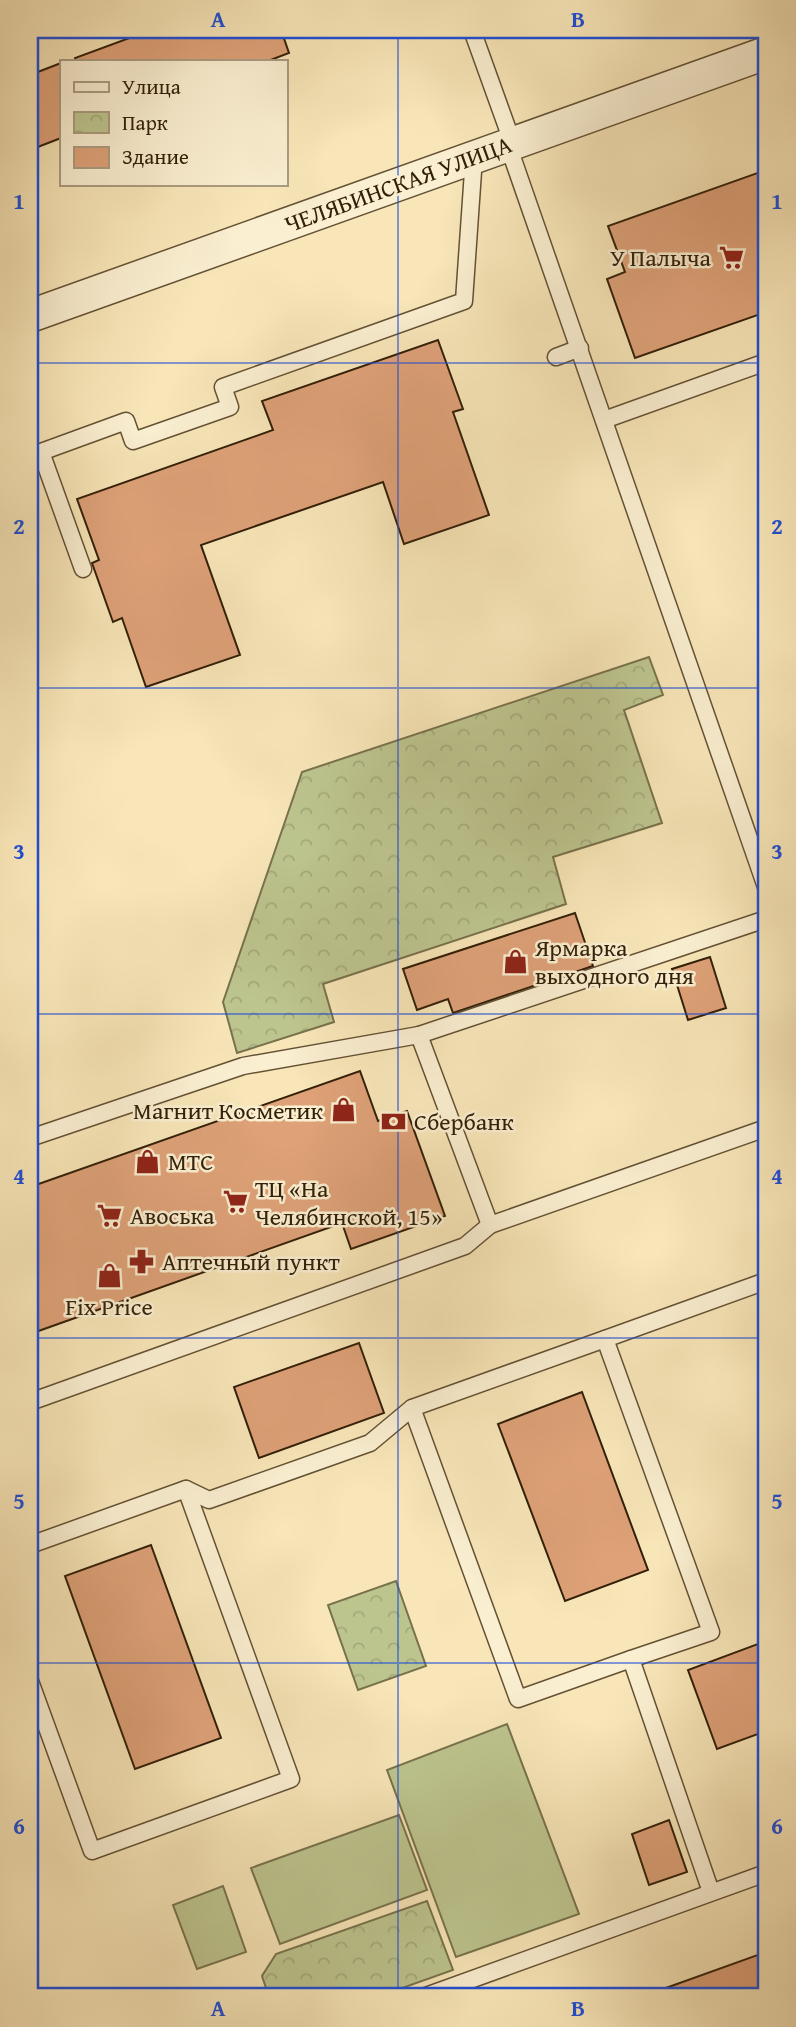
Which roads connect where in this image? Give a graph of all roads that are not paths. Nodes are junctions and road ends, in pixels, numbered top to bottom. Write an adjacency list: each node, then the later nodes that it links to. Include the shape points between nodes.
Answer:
1 (472, 30): 3 (lane)
2 (766, 53): 3 (street, ЧЕЛЯБИНСКАЯ УЛИЦА)
3 (510, 144): 4 (street, ЧЕЛЯБИНСКАЯ УЛИЦА); 6 (lane)
4 (474, 157): 5 (street, ЧЕЛЯБИНСКАЯ УЛИЦА); 10 (lane, via 464,301 223,387 230,407 133,441 126,421)
5 (30, 316)
6 (580, 348): 7 (lane); 9 (lane)
7 (556, 357)
8 (766, 362): 9 (lane)
9 (604, 420): 12 (lane)
10 (35, 454): 11 (lane)
11 (83, 569)
12 (766, 887)
13 (766, 919): 14 (lane)
14 (419, 1035): 16 (lane, via 243,1066); 17 (lane)
15 (766, 1128): 17 (lane)
16 (30, 1138)
17 (490, 1225): 20 (lane, via 465,1246)
18 (766, 1281): 19 (lane)
19 (605, 1339): 21 (lane); 24 (lane, via 711,1632)
20 (30, 1402)
21 (412, 1408): 22 (lane, via 370,1443 209,1500); 24 (lane, via 518,1699)
22 (186, 1489): 23 (lane); 25 (lane, via 291,1779 92,1852)
23 (30, 1545)
24 (631, 1660): 27 (lane)
25 (30, 1681)
26 (766, 1873): 27 (lane)
27 (711, 1892): 28 (lane)
28 (423, 1997)

